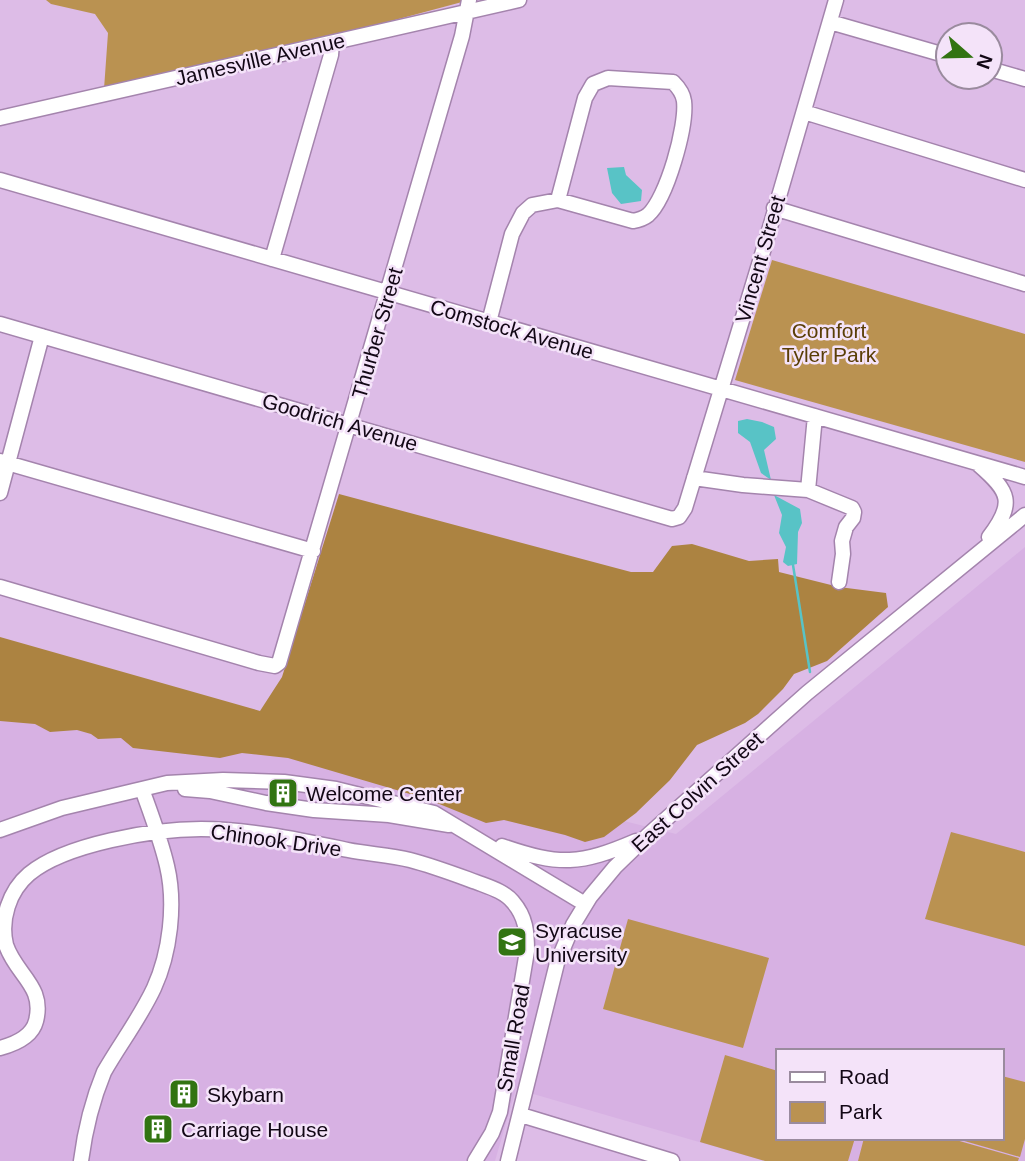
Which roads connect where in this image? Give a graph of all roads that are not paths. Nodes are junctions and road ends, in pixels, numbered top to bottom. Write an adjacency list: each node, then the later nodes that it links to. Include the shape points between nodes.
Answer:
1 (520, 0): 3 (street, Jamesville Avenue)
2 (836, 0): 4 (street, Vincent Street)
3 (468, 5): 5 (street, Jamesville Avenue); 17 (street, Thurber Street)
4 (830, 22): 6 (street); 9 (street, Vincent Street)
5 (332, 43): 10 (street, Jamesville Avenue); 15 (street)
6 (934, 52)
7 (1004, 73): 8 (street)
8 (1025, 79)
9 (804, 113): 12 (street); 14 (street, Vincent Street)
10 (0, 118)
11 (0, 180): 15 (street, Comstock Avenue)
12 (1025, 180)
13 (558, 200): 13 (street, via 633,221 650,213 663,191 681,130 684,102 679,88 673,82 608,78 593,84); 18 (street, via 532,205 523,213 512,234)
14 (774, 208): 16 (street); 21 (street, Vincent Street)
15 (272, 259): 17 (street, Comstock Avenue)
16 (1025, 284)
17 (389, 293): 18 (street, Comstock Avenue); 23 (street, Thurber Street)
18 (489, 322): 21 (street, Comstock Avenue)
19 (0, 324): 20 (street, Goodrich Avenue)
20 (42, 336): 23 (street, Goodrich Avenue); 24 (street)
21 (721, 389): 22 (street, Comstock Avenue); 27 (street, Vincent Street)
22 (815, 416): 25 (street, Comstock Avenue); 28 (street)
23 (350, 424): 31 (street, Goodrich Avenue, via 672,519); 32 (street, Thurber Street)
24 (4, 462): 29 (street); 32 (street)
25 (975, 462): 26 (street, Comstock Avenue); 33 (street, via 998,482 1007,505)
26 (1025, 477)
27 (694, 478): 28 (street); 31 (street, Vincent Street)
28 (808, 490): 34 (street, via 855,512 842,541)
29 (0, 493)
30 (1025, 515): 33 (street, East Colvin Street)
31 (679, 517)
32 (313, 551): 35 (street, Thurber Street, via 288,640 275,666)
33 (979, 551): 44 (street, East Colvin Street, via 807,693)
34 (839, 582)
35 (0, 587)
36 (271, 784): 37 (street); 38 (street, via 225,780); 39 (street)
37 (300, 787): 40 (street); 41 (street, via 405,804)
38 (142, 789): 39 (street, via 210,791); 42 (street, via 62,808); 43 (street)
39 (266, 803): 40 (street)
40 (298, 807): 41 (street)
41 (460, 827): 45 (street)
42 (0, 830)
43 (157, 832): 46 (street, Chinook Drive, via 201,829 272,835); 48 (street, Chinook Drive, via 65,854 39,866 20,882 6,907 4,935 11,956 34,988 39,1010 35,1026 25,1038); 50 (street, via 170,881 163,962 155,987 98,1087)
44 (647, 836): 45 (street, via 581,861 533,856); 47 (street, East Colvin Street)
45 (478, 837): 47 (street)
46 (408, 859): 51 (street, Small Road, via 503,893 527,928 503,1100 492,1133)
47 (586, 904): 49 (street, East Colvin Street, via 557,963)
48 (0, 1048)
49 (521, 1115): 52 (street, East Colvin Street); 53 (street)
50 (81, 1161)
51 (475, 1161)
52 (508, 1161)
53 (672, 1161)

